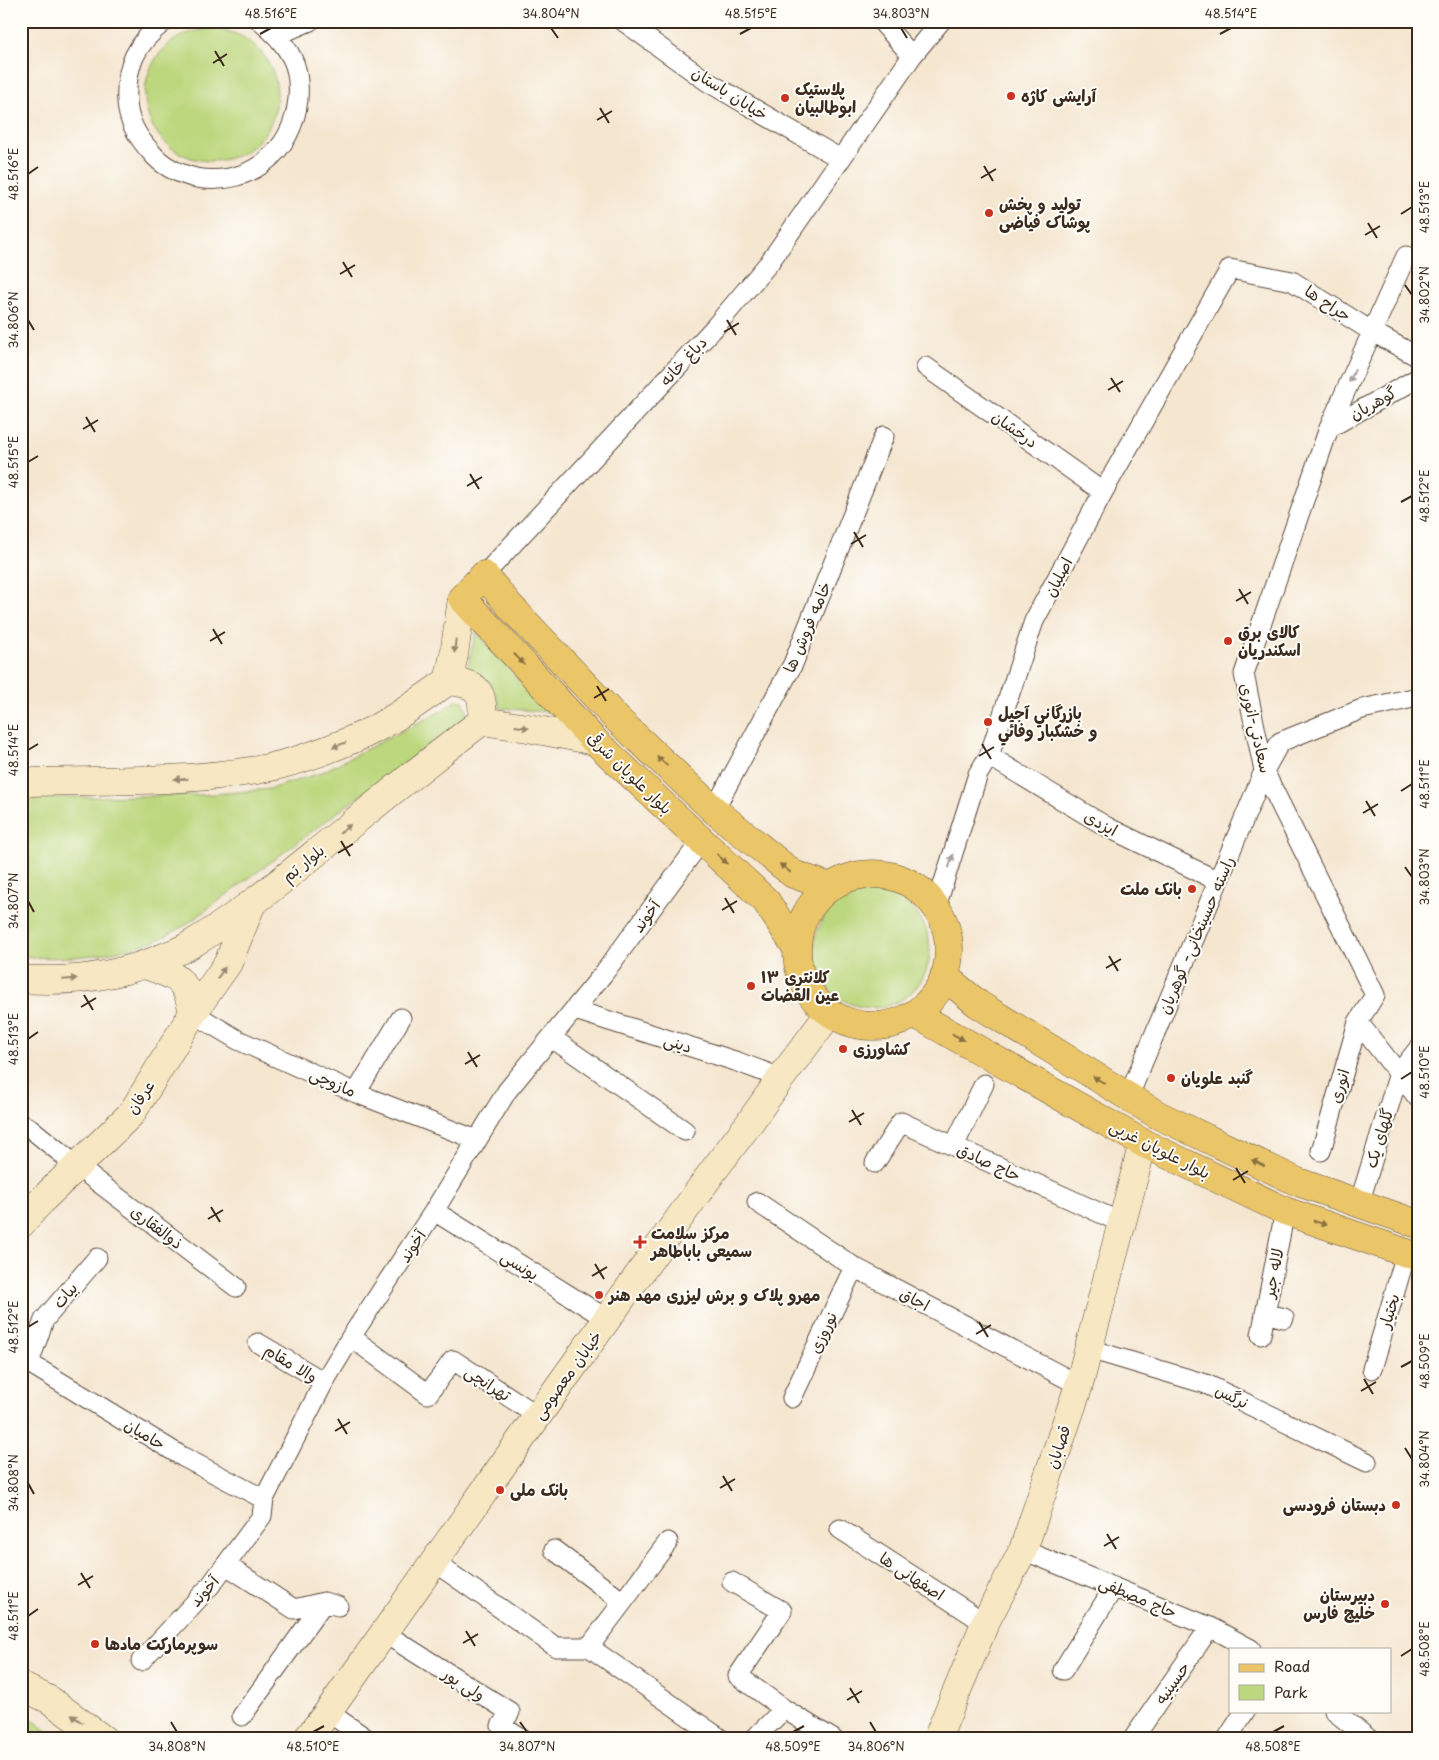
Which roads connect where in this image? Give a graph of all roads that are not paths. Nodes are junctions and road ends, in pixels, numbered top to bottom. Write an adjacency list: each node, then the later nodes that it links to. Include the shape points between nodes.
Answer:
1 (166, 21): 7 (street, via 150,32 134,56 126,84 128,112 139,139 158,161 183,175 211,180 240,176 265,163 285,142 297,116 299,87 293,59)
2 (260, 21): 7 (street)
3 (310, 21): 7 (street)
4 (623, 21): 9 (street, خیابان باستان, via 708,82)
5 (881, 21): 8 (street)
6 (941, 21): 8 (street, دباغ خانه)
7 (277, 35)
8 (912, 56): 9 (street, دباغ خانه)
9 (839, 161): 19 (street, دباغ خانه, via 769,263 715,327)
10 (1406, 256): 12 (street, سعادتی-انوری)
11 (1230, 268): 12 (street, جراح ها, via 1292,281); 18 (street, اصلیان)
12 (1371, 332): 13 (street, جراح ها); 16 (street, سعادتی-انوری, one-way to 16)
13 (1418, 357)
14 (926, 367): 18 (street, درخشان)
15 (1418, 378): 16 (street, گوهریان)
16 (1329, 428): 26 (street, سعادتی-انوری, via 1244,674)
17 (884, 436): 28 (street, خامه فروش ها, via 793,664)
18 (1103, 492): 25 (street, اصلیان, via 1034,621)
19 (484, 576): 20 (main road); 28 (main road, بلوار علویان شرقی, one-way to 19, via 617,719)
20 (462, 598): 21 (main road, one-way to 21); 24 (main road, بلوار علویان شرقی, one-way to 24)
21 (448, 681): 23 (main road, via 475,688 482,703); 27 (main road, one-way to 27, via 394,718 353,740 314,755 258,770 187,779)
22 (1418, 697): 26 (street, راسته حسینخانی- گوهریان, via 1362,709 1280,742)
23 (482, 721): 24 (main road, one-way to 24); 32 (main road, بلوار بَم, one-way to 23)
24 (596, 741): 29 (main road, بلوار علویان شرقی)
25 (989, 756): 30 (street, ایزدی, via 1107,827); 33 (street, اصلیان, one-way to 25, via 978,774)
26 (1264, 771): 30 (street, راسته حسینخانی- گوهریان); 43 (street, سعادتی-انوری, via 1375,995)
27 (21, 782)
28 (714, 810): 31 (main road, بلوار علویان شرقی, one-way to 28, via 793,874)
29 (702, 840): 34 (main road, بلوار علویان شرقی, one-way to 34, via 766,900); 38 (street, آخوند)
30 (1218, 881): 50 (street, راسته حسینخانی- گوهریان)
31 (830, 886): 33 (main road, via 851,876 891,876 919,890); 34 (main road, via 812,903 804,917)
32 (252, 903): 35 (main road, بلوار بَم, via 189,946); 39 (main road, عرفان, one-way to 32, via 228,963)
33 (936, 907): 36 (main road, via 946,929 949,953)
34 (796, 948): 40 (main road, via 800,971 810,993)
35 (145, 965): 37 (main road, بلوار بَم, one-way to 35, via 48,981 103,976); 39 (main road, via 177,977 190,995)
36 (944, 976): 41 (main road, via 933,997); 50 (main road, بلوار علویان غربی, one-way to 36, via 978,1004)
37 (21, 979)
38 (575, 1010): 44 (street, آخوند); 47 (street, دینی)
39 (193, 1013): 49 (street, مازوچی, via 238,1040); 59 (main road, عرفان, via 132,1113)
40 (829, 1014): 41 (main road, via 847,1022 870,1026 894,1024); 47 (main road, خیابان معصومی)
41 (915, 1014): 55 (main road, بلوار علویان غربی, one-way to 55)
42 (401, 1018): 49 (street)
43 (1358, 1022): 46 (street); 57 (street, انوری)
44 (552, 1038): 53 (street); 54 (street, آخوند, via 507,1091)
45 (1418, 1050): 46 (street)
46 (1399, 1073): 51 (street); 62 (street, گلهای یک)
47 (780, 1078): 74 (main road, خیابان معصومی)
48 (984, 1084): 56 (street)
49 (356, 1092): 54 (street, مازوچی)
50 (1128, 1098): 60 (main road, بلوار علویان غربی, one-way to 50)
51 (1418, 1098)
52 (21, 1124): 59 (street, ذوالفقاری)
53 (685, 1131)
54 (477, 1140): 64 (street, آخوند)
55 (1143, 1143): 63 (main road, بلوار علویان غربی); 65 (main road, قصابان)
56 (954, 1146): 58 (street, حاج صادق, via 901,1122); 65 (street, حاج صادق)
57 (1321, 1151)
58 (875, 1163)
59 (78, 1167): 66 (main road, عرفان); 71 (street, ذوالفقاری)
60 (1287, 1177): 62 (main road, بلوار علویان غربی); 63 (main road)
61 (757, 1202): 70 (street, اجاق)
62 (1359, 1204): 67 (main road, بلوار علویان غربی)
63 (1281, 1209): 68 (main road, بلوار علویان غربی, one-way to 68); 72 (street, لاله جیر)
64 (434, 1211): 74 (street, یونسی); 76 (street, آخوند)
65 (1122, 1223): 78 (main road, قصابان)
66 (21, 1224)
67 (1418, 1224)
68 (1412, 1255): 80 (street, بختیار)
69 (97, 1258): 79 (street, بیات, via 44,1320)
70 (854, 1266): 82 (street, اجاق); 83 (street, نوروزی)
71 (236, 1287)
72 (1265, 1313): 73 (street); 75 (street, لاله جیر)
73 (1284, 1318)
74 (607, 1319): 84 (main road, خیابان معصومی)
75 (1261, 1335)
76 (351, 1337): 81 (street, آخوند); 84 (street, تهرانچی, via 428,1394 453,1360)
77 (258, 1343): 81 (street, والا مقام)
78 (1088, 1349): 82 (main road, قصابان); 85 (street, نرگس, via 1206,1384)
79 (30, 1363): 86 (street, حامیان, via 183,1456)
80 (1372, 1369)
81 (324, 1382): 86 (street, آخوند)
82 (1079, 1385): 90 (main road, قصابان)
83 (792, 1398)
84 (538, 1416): 91 (main road, خیابان معصومی)
85 (1367, 1462)
86 (264, 1499): 92 (street, آخوند, via 262,1516)
87 (840, 1529): 96 (street, اصفهانی ها)
88 (668, 1542): 95 (street)
89 (554, 1550): 95 (street)
90 (1023, 1550): 94 (street, حاج مصطفی); 96 (main road, قصابان)
91 (434, 1562): 98 (main road, خیابان معصومی); 99 (street, via 556,1647)
92 (226, 1565): 101 (street, آخوند); 110 (street, via 294,1609 331,1604)
93 (732, 1582): 106 (street, via 782,1611 738,1676)
94 (1114, 1587): 97 (street, حاج مصطفی); 103 (street)
95 (623, 1602): 99 (street)
96 (985, 1623): 120 (main road, قصابان)
97 (1210, 1627): 100 (street, حاج مصطفی); 121 (street, حسینیه)
98 (384, 1633): 107 (main road, خیابان معصومی); 111 (street, ولی پور, via 510,1712)
99 (589, 1647): 117 (street)
100 (1249, 1648)
101 (141, 1661)
102 (21, 1670): 105 (main road)
103 (1064, 1670)
104 (21, 1686): 105 (main road)
105 (50, 1700): 113 (main road, one-way to 105)
106 (784, 1709): 118 (street); 119 (street)
107 (328, 1712): 114 (main road, خیابان معصومی); 115 (street)
108 (1244, 1712): 122 (street)
109 (1338, 1713): 112 (street)
110 (242, 1716)
111 (496, 1732): 116 (street, ولی پور)
112 (1366, 1738)
113 (103, 1739)
114 (307, 1739)
115 (367, 1739)
116 (522, 1739)
117 (721, 1739)
118 (754, 1739)
119 (833, 1739)
120 (937, 1739)
121 (1133, 1739)
122 (1227, 1739)

